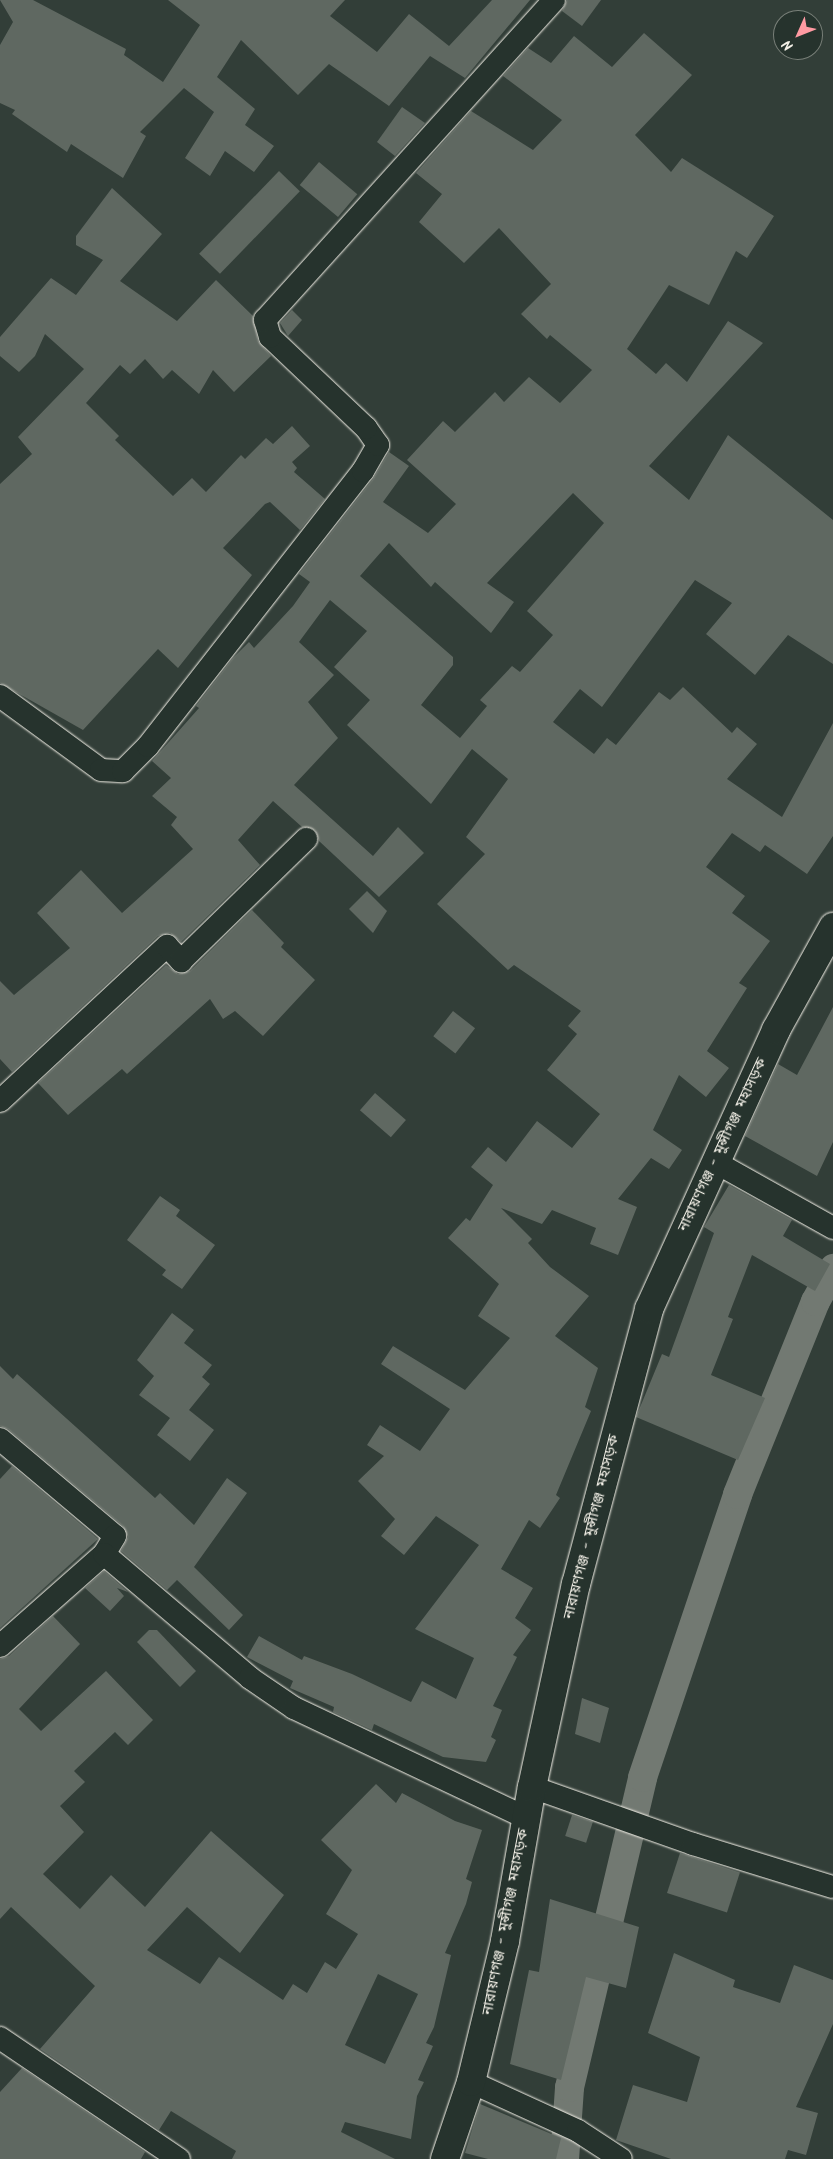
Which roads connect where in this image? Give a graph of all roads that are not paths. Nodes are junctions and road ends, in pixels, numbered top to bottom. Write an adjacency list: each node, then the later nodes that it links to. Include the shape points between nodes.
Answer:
1 (554, 0): 2 (street, via 265,320 270,337 366,428 378,445 363,471 148,746 123,771 101,770)
2 (0, 696)
3 (306, 839): 5 (street, via 181,961 167,946)
4 (833, 927): 6 (main road, নারায়ণগঞ্জ - মুন্সীগঞ্জ মহাসড়ক, via 776,1030)
5 (0, 1101)
6 (715, 1162): 7 (street); 11 (main road, নারায়ণগঞ্জ - মুন্সীগঞ্জ মহাসড়ক, via 649,1308 576,1584)
7 (833, 1228)
8 (0, 1439): 9 (street, via 115,1536)
9 (104, 1554): 10 (street); 12 (street, via 250,1678 294,1708)
10 (0, 1646)
11 (532, 1787): 12 (main road, নারায়ণগঞ্জ - মুন্সীগঞ্জ মহাসড়ক); 13 (street, via 693,1844)
12 (527, 1818): 15 (main road, নারায়ণগঞ্জ - মুন্সীগঞ্জ মহাসড়ক, via 505,1941)
13 (833, 1887)
14 (0, 2038): 16 (street)
15 (471, 2082): 17 (main road, নারায়ণগঞ্জ - মুন্সীগঞ্জ মহাসড়ক); 18 (street, via 578,2130)
16 (179, 2159)
17 (445, 2159)
18 (622, 2159)

